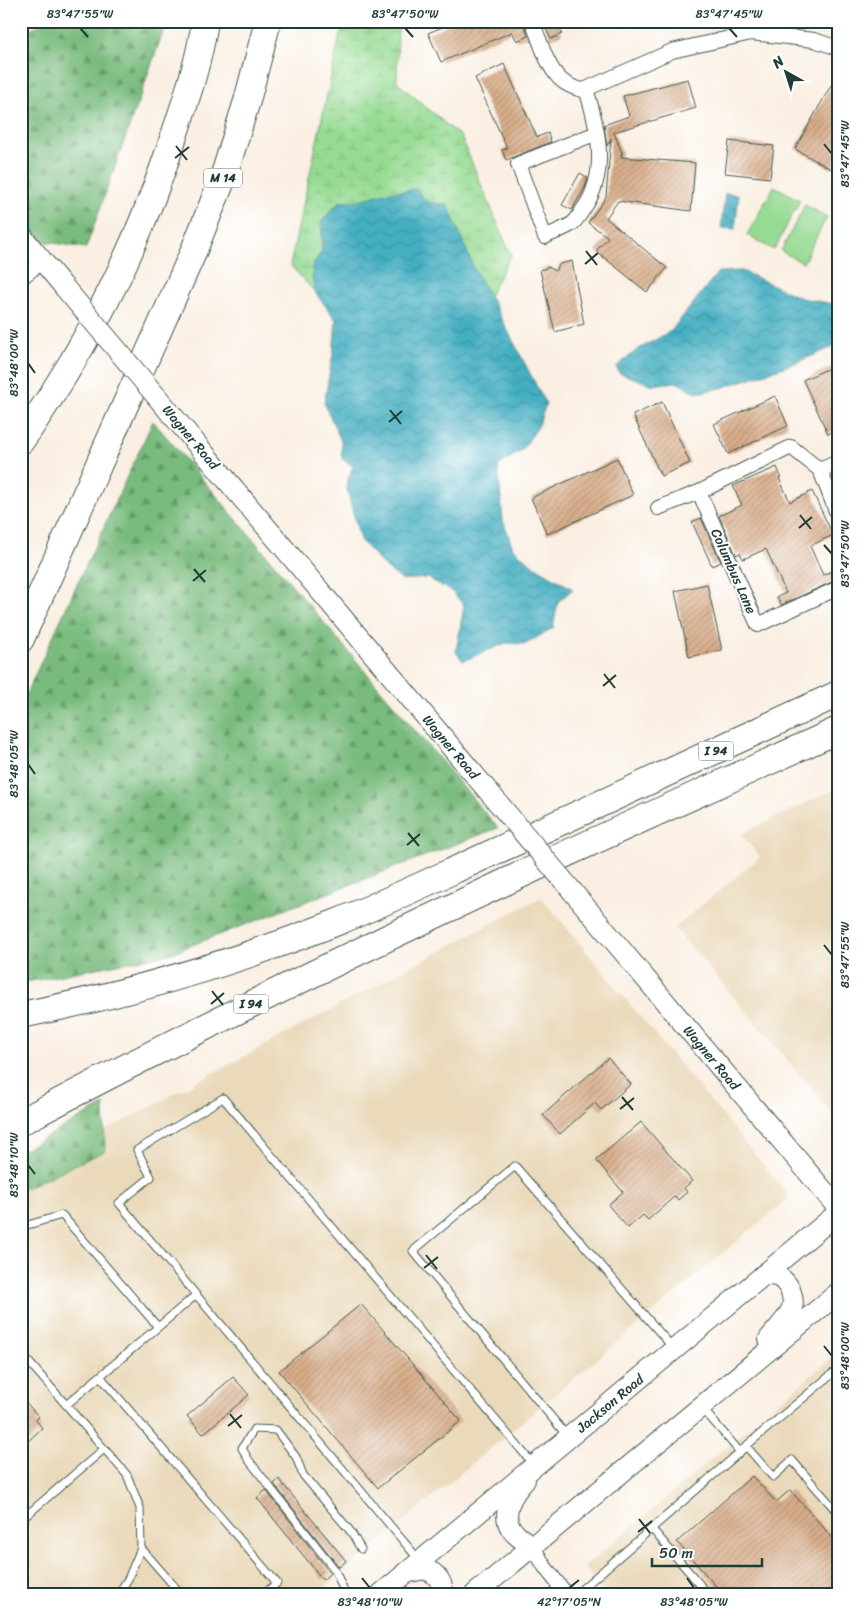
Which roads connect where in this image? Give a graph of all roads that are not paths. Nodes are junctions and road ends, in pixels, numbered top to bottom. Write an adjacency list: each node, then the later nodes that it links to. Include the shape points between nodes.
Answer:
1 (205, 21): 12 (highway, via 189,91 145,218 91,330)
2 (268, 21): 19 (highway, M 14, via 223,178 192,255)
3 (532, 21): 7 (street, via 560,80 573,88)
4 (751, 27): 5 (street); 7 (street, via 672,51)
5 (773, 28): 6 (street)
6 (838, 48)
7 (586, 89): 8 (street)
8 (597, 133): 8 (street, via 598,173 592,196 574,222 545,237 518,164)
9 (21, 236): 10 (main road, Wagner Road)
10 (43, 261): 11 (street); 24 (main road, Wagner Road, bridge)
11 (21, 278)
12 (21, 440)
13 (838, 462): 14 (street)
14 (820, 470): 15 (street, via 790,447); 17 (street)
15 (699, 492): 16 (street); 18 (street, Columbus Lane, via 758,625)
16 (658, 508)
17 (838, 516)
18 (838, 588)
19 (21, 639)
20 (838, 694): 22 (highway, I 94, via 594,808 336,922 181,977)
21 (838, 730): 23 (highway, I 94, via 326,967)
22 (21, 1015)
23 (21, 1122)
24 (838, 1208)
25 (838, 1213): 27 (main road, Jackson Road)
26 (21, 1227): 32 (lane, via 62,1215)
27 (763, 1275): 33 (main road, Jackson Road); 37 (main road, via 778,1277 787,1285 792,1293 792,1307 781,1325)
28 (21, 1287): 31 (lane, via 26,1293)
29 (838, 1293): 37 (main road)
30 (196, 1295): 32 (lane); 44 (lane, via 119,1202 151,1177 137,1150 223,1098); 51 (lane)
31 (21, 1297)
32 (158, 1327): 36 (lane)
33 (674, 1349): 40 (main road, Jackson Road); 40 (lane, via 515,1166 413,1251)
34 (21, 1353): 38 (lane)
35 (838, 1369): 41 (lane)
36 (100, 1376): 38 (lane); 56 (lane, via 277,1583)
37 (736, 1376): 39 (main road)
38 (66, 1405): 42 (lane)
39 (700, 1406): 43 (lane); 48 (main road)
40 (568, 1437): 44 (main road, Jackson Road)
41 (746, 1446): 43 (lane); 45 (lane, via 773,1477 792,1460)
42 (104, 1449): 46 (lane); 49 (lane, via 127,1475 140,1508)
43 (740, 1452): 47 (lane)
44 (541, 1459): 48 (main road, via 517,1489 508,1507 508,1524 514,1534); 51 (main road, Jackson Road)
45 (838, 1513)
46 (21, 1520)
47 (652, 1529): 60 (lane); 61 (lane)
48 (532, 1545): 53 (street); 59 (main road)
49 (141, 1548): 54 (lane); 55 (lane)
50 (361, 1549): 52 (lane, via 351,1532 303,1475 296,1457 276,1430 254,1429 242,1448 248,1459 335,1570)
51 (413, 1567): 57 (main road, Jackson Road); 58 (main road, via 434,1574 443,1586)
52 (343, 1589)
53 (558, 1591)
54 (118, 1594)
55 (181, 1594)
56 (264, 1594)
57 (380, 1594)
58 (443, 1594)
59 (475, 1594)
60 (576, 1594)
61 (708, 1594)

